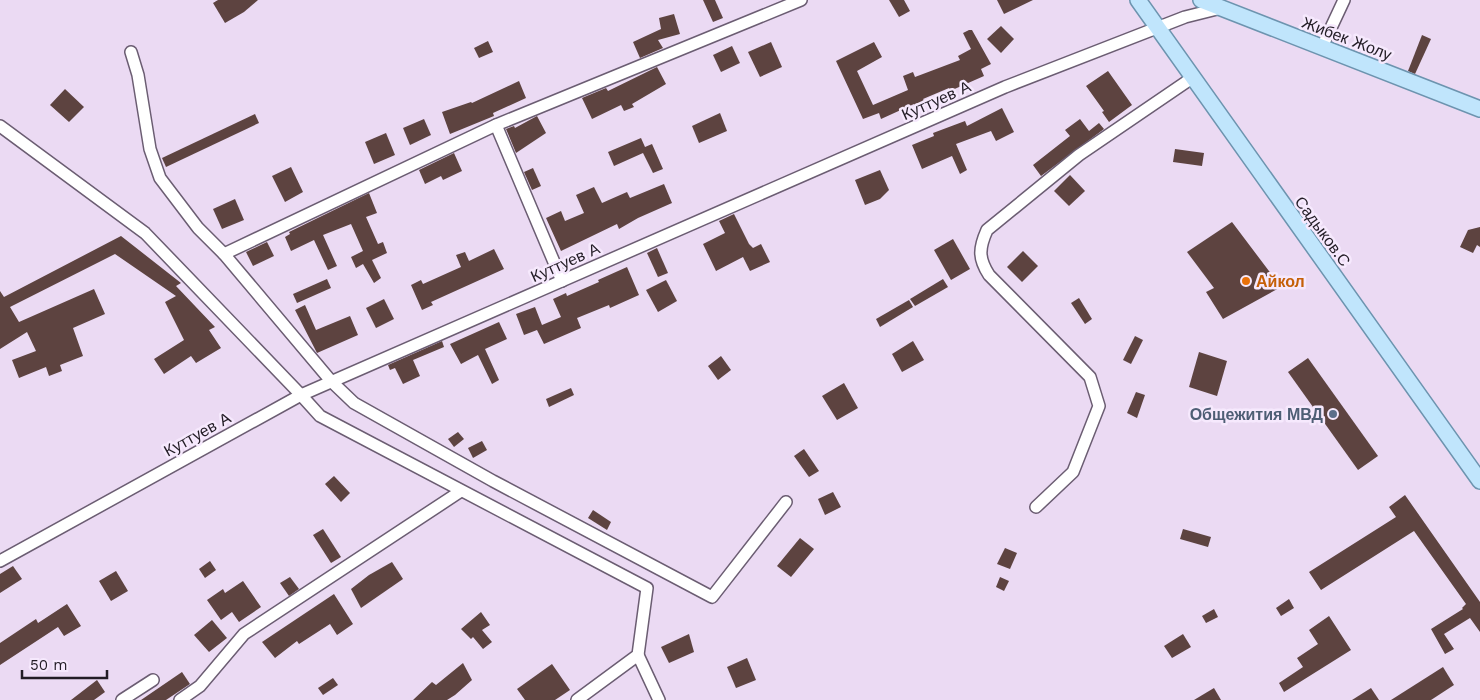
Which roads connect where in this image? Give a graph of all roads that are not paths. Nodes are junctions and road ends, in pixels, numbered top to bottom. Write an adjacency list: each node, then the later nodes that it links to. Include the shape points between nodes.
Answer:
1 (801, 0): 11 (street)
2 (1138, 0): 6 (main road, Садыков.С)
3 (1200, 0): 5 (main road, Жибек Жолу)
4 (1344, 0): 7 (street)
5 (1221, 8): 6 (street, Куттуев А); 7 (main road, Жибек Жолу)
6 (1159, 27): 9 (main road, Садыков.С); 14 (street, Куттуев А, via 1005,87)
7 (1322, 48): 10 (main road, Жибек Жолу)
8 (131, 52): 13 (street, via 150,149 160,178 198,228)
9 (1192, 78): 17 (main road, Садыков.С); 20 (street, via 1079,155 987,230 979,247 982,263 989,275 1090,377 1099,406 1073,472)
10 (1480, 109)
11 (496, 125): 13 (street); 14 (street)
12 (0, 126): 16 (street, via 144,233)
13 (224, 254): 15 (street)
14 (562, 281): 15 (street, Куттуев А)
15 (331, 382): 16 (street, Куттуев А); 19 (street, via 354,404 712,597)
16 (301, 394): 18 (street, via 320,416); 21 (street, Куттуев А)
17 (1480, 481)
18 (461, 491): 22 (street, via 647,588); 25 (street, via 244,634 200,686)
19 (786, 502)
20 (1036, 507)
21 (0, 561)
22 (638, 655): 26 (street); 27 (street)
23 (154, 680): 24 (street)
24 (122, 700)
25 (180, 700)
26 (576, 700)
27 (659, 700)

